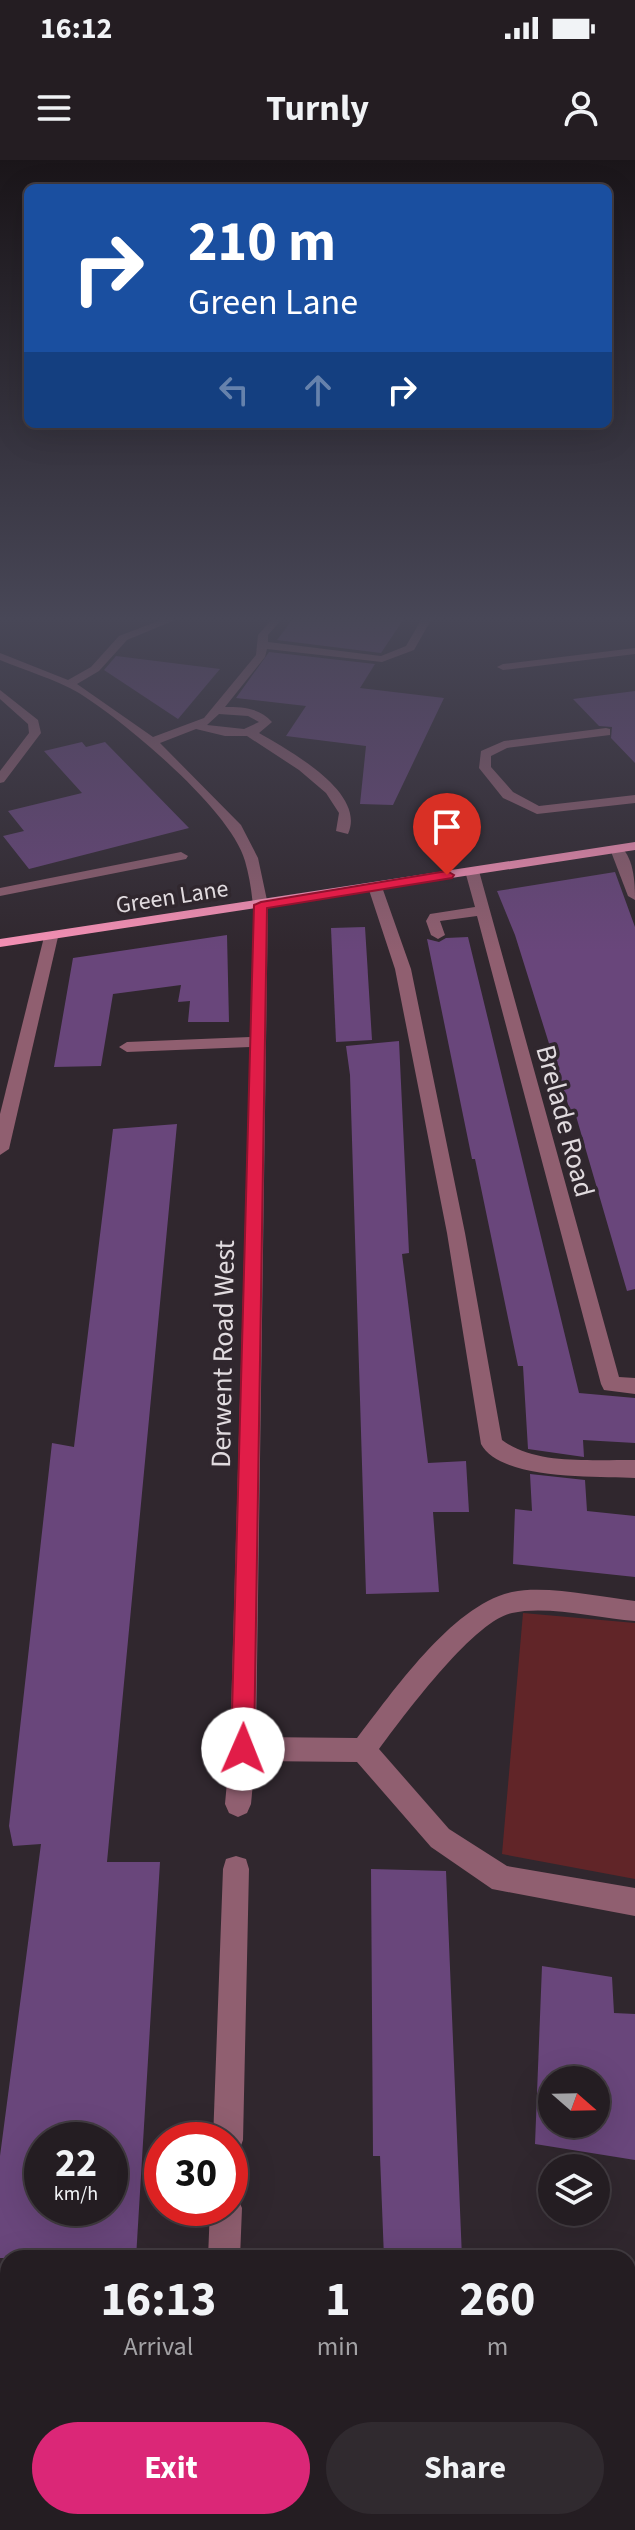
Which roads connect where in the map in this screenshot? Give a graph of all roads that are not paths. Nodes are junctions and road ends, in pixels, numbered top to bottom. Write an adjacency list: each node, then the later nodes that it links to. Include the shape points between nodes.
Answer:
1 (35, 731): 9 (street)
2 (137, 731): 8 (street, Derwent Road West)
3 (185, 731): 8 (street)
4 (225, 731): 6 (street)
5 (254, 731): 6 (street)
6 (249, 732): 11 (street, via 334,793 346,813)
7 (606, 732): 10 (street, via 504,745 485,754 485,768 508,795 537,810)
8 (152, 742): 19 (street, Derwent Road West, via 234,825 251,858)
9 (0, 779)
10 (635, 799)
11 (343, 831)
12 (635, 846): 13 (main road, Green Lane)
13 (617, 849): 15 (main road, Green Lane); 18 (street)
14 (181, 856): 17 (street)
15 (472, 871): 16 (main road, Green Lane); 20 (street, Brelade Road)
16 (375, 887): 19 (main road, Green Lane); 28 (street, via 403,969 492,1444 499,1452 528,1461)
17 (0, 892)
18 (635, 896)
19 (261, 905): 22 (main road, Green Lane); 24 (street, Derwent Road West)
20 (480, 911): 21 (street, via 435,917); 27 (street, Brelade Road, via 611,1384)
21 (438, 935)
22 (51, 937): 23 (main road, Green Lane); 26 (street)
23 (0, 943)
24 (258, 1042): 25 (street); 30 (street, Derwent Road West)
25 (127, 1047)
26 (0, 1149)
27 (635, 1386)
28 (635, 1469)
29 (635, 1611): 31 (street, via 510,1602 475,1623 441,1656)
30 (243, 1749): 31 (street); 32 (street, Derwent Road West)
31 (363, 1750): 34 (street, via 440,1838 502,1879)
32 (238, 1804)
33 (236, 1869): 35 (street)
34 (635, 1902)
35 (229, 2122)
36 (225, 2226): 37 (street)
37 (224, 2250)

